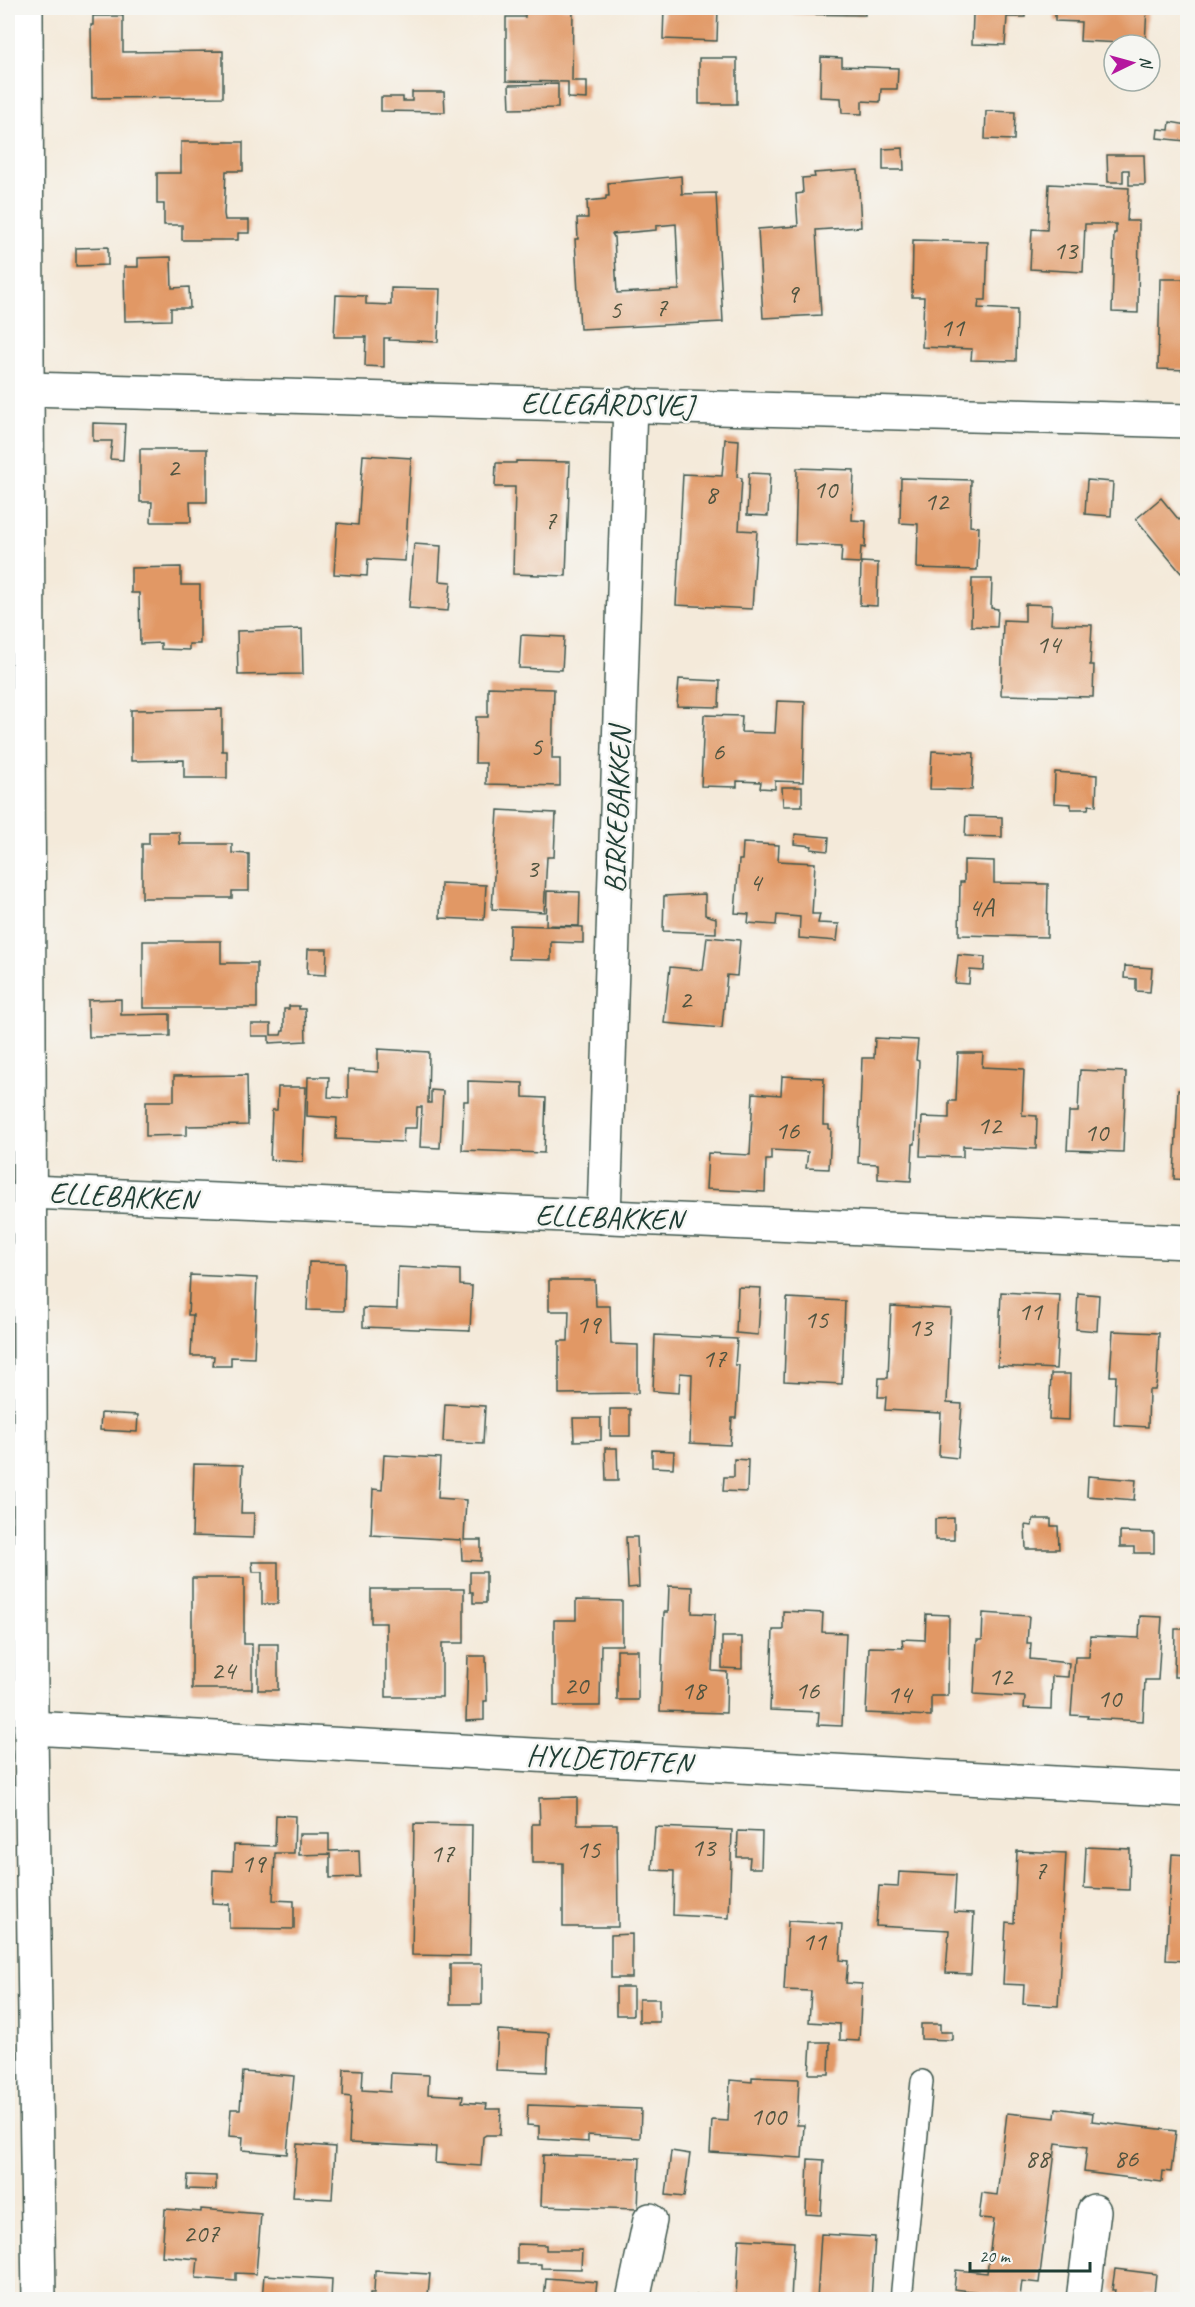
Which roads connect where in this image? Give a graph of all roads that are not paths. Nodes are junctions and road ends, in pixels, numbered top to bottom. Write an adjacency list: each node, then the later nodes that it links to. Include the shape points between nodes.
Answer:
1 (26, 8): 2 (street)
2 (27, 389): 3 (street, ELLEGÅRDSVEJ); 5 (street)
3 (630, 404): 4 (street, ELLEGÅRDSVEJ); 6 (street, BIRKEBAKKEN)
4 (1188, 421)
5 (30, 1192): 6 (street, ELLEBAKKEN); 8 (street)
6 (604, 1217): 7 (street, ELLEBAKKEN)
7 (1188, 1242)
8 (31, 1728): 9 (street, HYLDETOFTEN); 13 (street)
9 (1188, 1790)
10 (922, 2082): 15 (lane)
11 (1094, 2211): 16 (street)
12 (650, 2220): 14 (street)
13 (39, 2300)
14 (633, 2300)
15 (901, 2300)
16 (1083, 2300)

